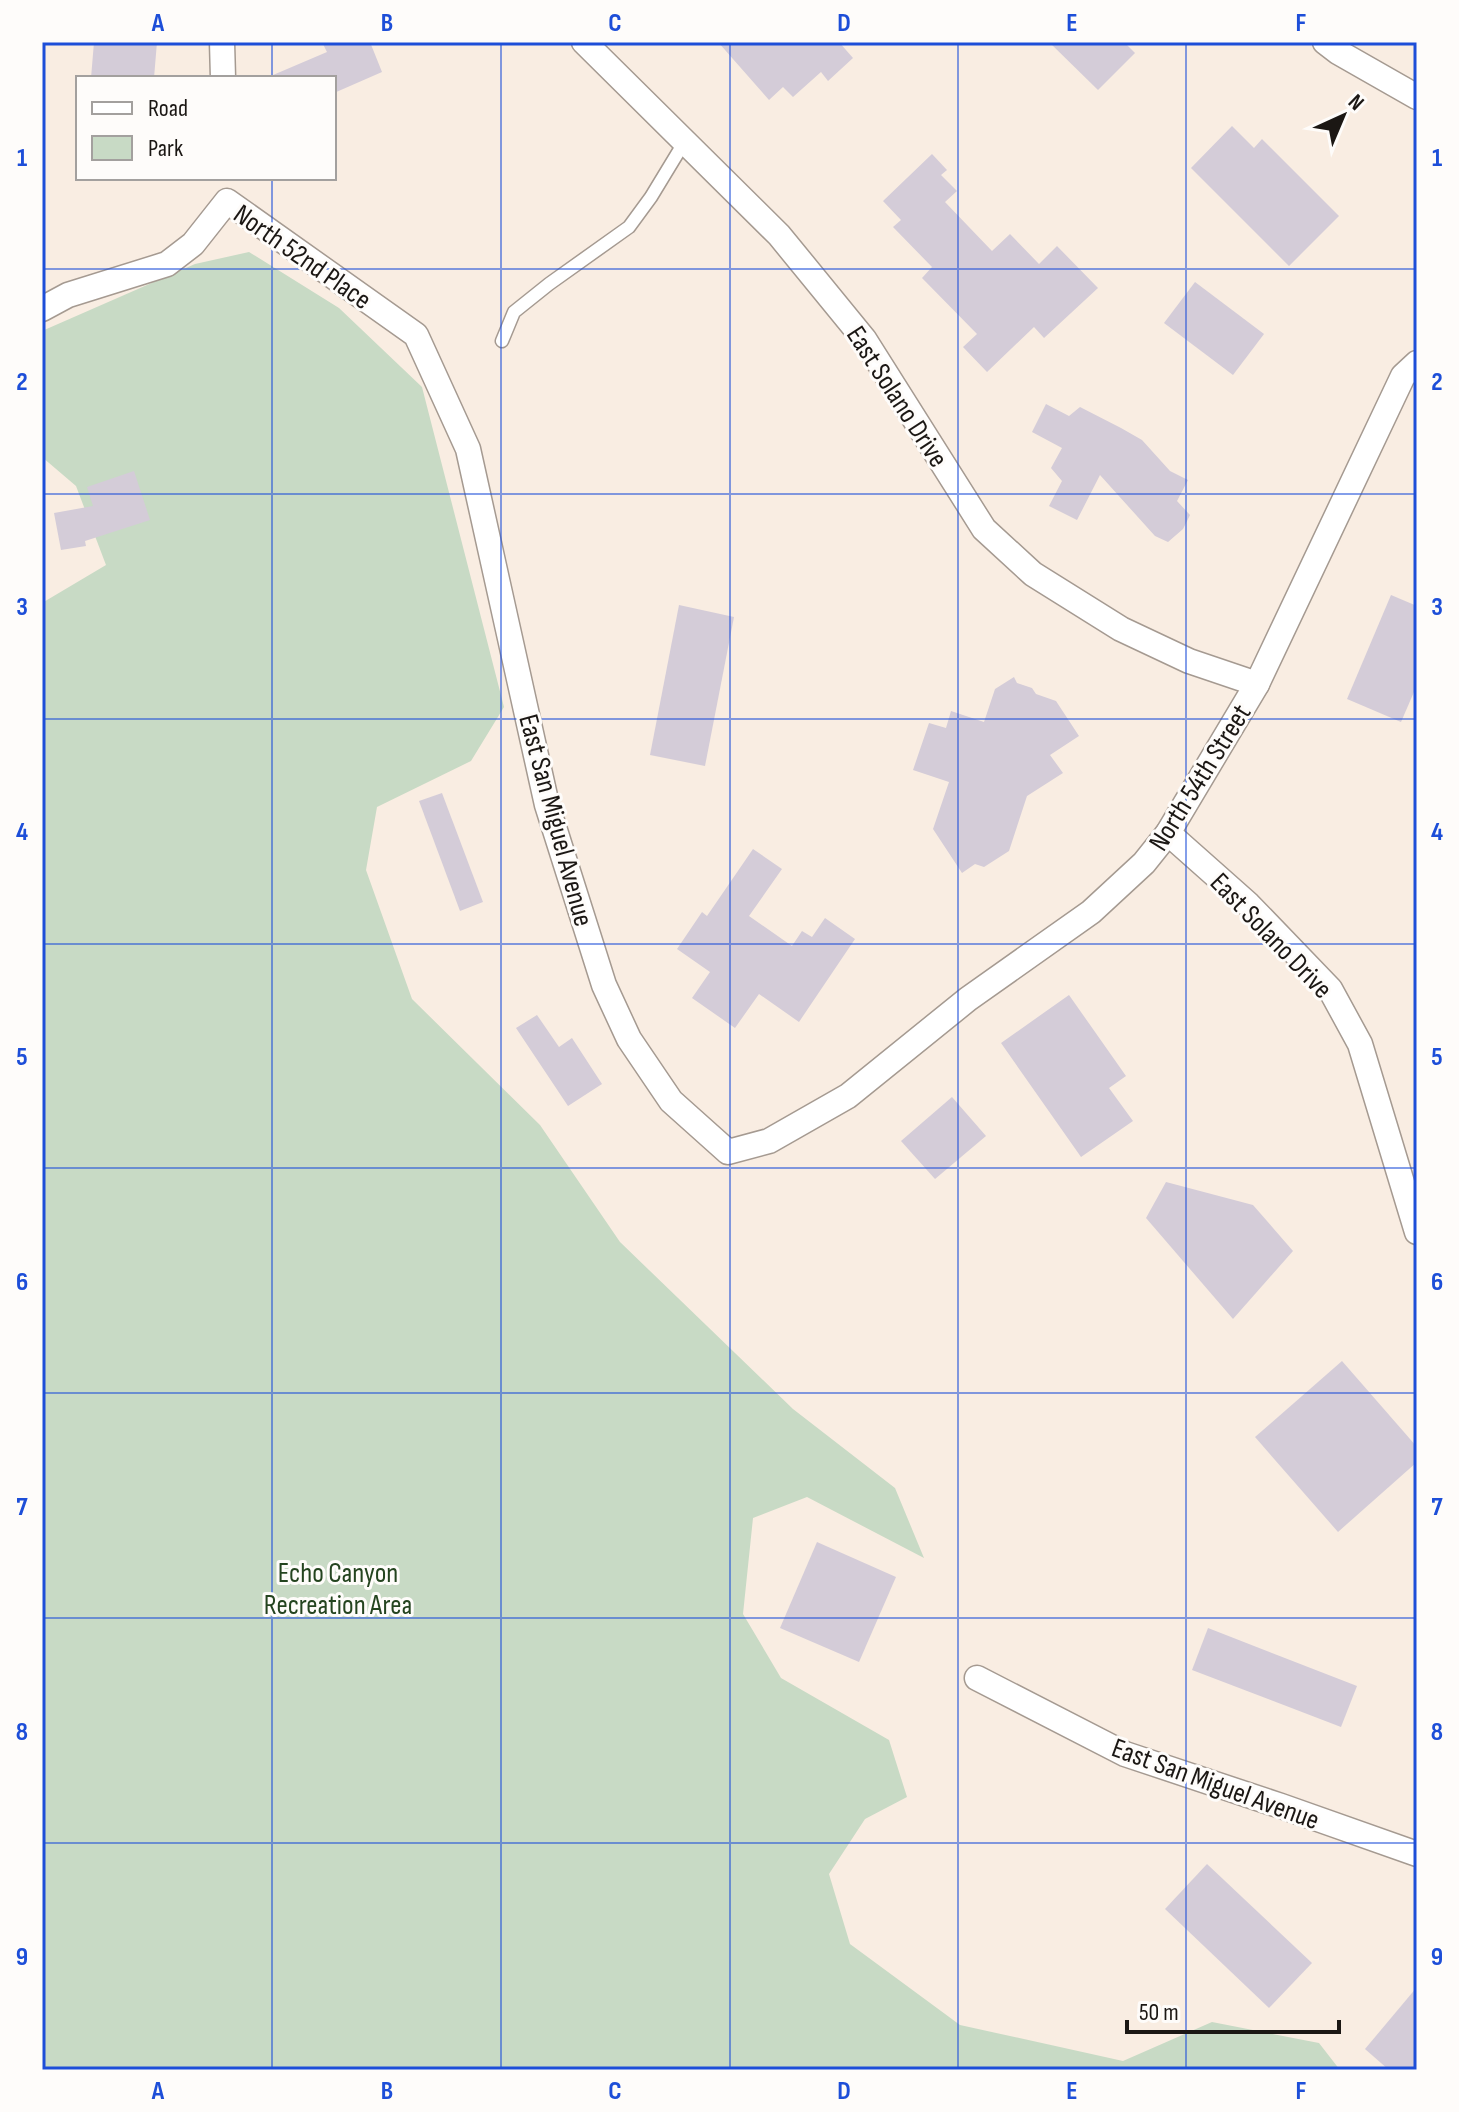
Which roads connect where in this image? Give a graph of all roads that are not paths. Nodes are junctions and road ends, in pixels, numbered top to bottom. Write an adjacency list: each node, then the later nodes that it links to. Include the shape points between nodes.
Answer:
1 (222, 42): 4 (street)
2 (584, 42): 6 (street, East Solano Drive)
3 (1325, 42): 5 (street)
4 (223, 76)
5 (1417, 97)
6 (685, 141): 9 (lane, via 629,227 514,312); 12 (street, East Solano Drive, via 779,235 864,339 984,529 1033,574 1121,629 1189,661)
7 (227, 190): 8 (street, North 52nd Place, via 193,244 167,264 68,295); 11 (street, North 52nd Place, via 416,335)
8 (42, 309)
9 (502, 341)
10 (1417, 363): 12 (street, North 54th Street, via 1403,376)
11 (468, 449): 14 (street, East San Miguel Avenue, via 547,805 604,985 629,1039 671,1101)
12 (1257, 684): 13 (street, North 54th Street)
13 (1168, 833): 14 (street, North 54th Street, via 1091,912 968,999 848,1096 769,1141); 15 (street, East Solano Drive, via 1248,904 1330,989 1360,1044)
14 (728, 1152)
15 (1417, 1232)
16 (977, 1678): 17 (street, East San Miguel Avenue, via 1125,1754)
17 (1417, 1854)

